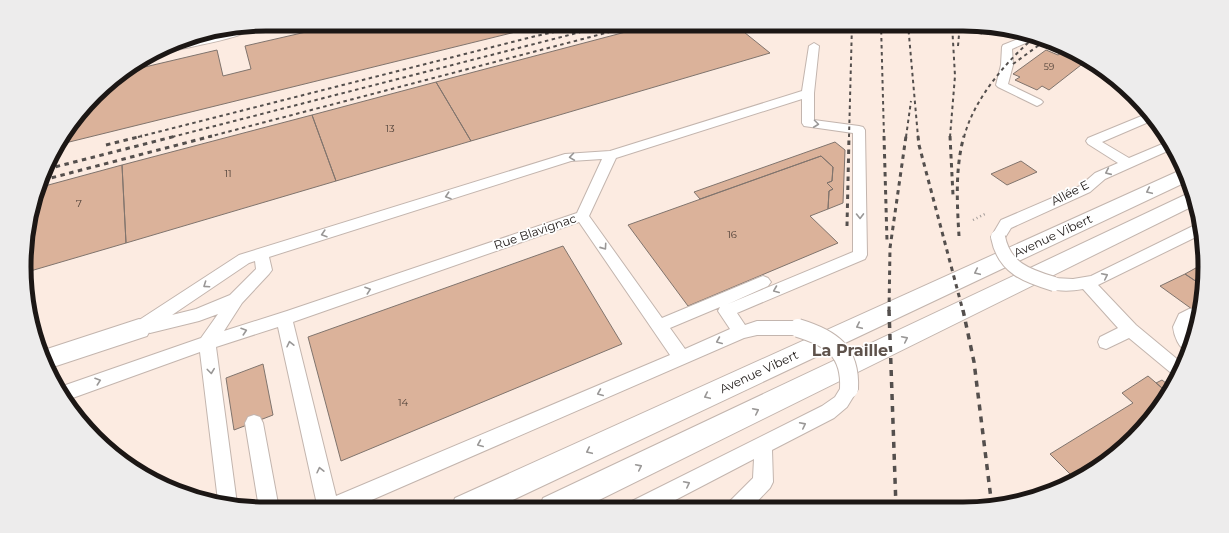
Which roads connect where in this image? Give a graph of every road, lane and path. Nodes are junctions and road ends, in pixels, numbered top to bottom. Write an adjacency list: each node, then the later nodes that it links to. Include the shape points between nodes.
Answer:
1 (1025, 40): 4 (lane, via 1008,47 1002,85)
2 (814, 46): 3 (lane)
3 (808, 93): 7 (lane); 20 (lane, one-way to 20, via 808,123 859,130 860,255 726,311)
4 (1037, 102)
5 (1146, 119): 8 (lane, via 1092,141)
6 (1165, 147): 8 (lane, Allée E)
7 (611, 155): 11 (lane, Rue Blavignac); 13 (lane, one-way to 13, via 570,157)
8 (1128, 163): 15 (lane, Allée E, one-way to 15, bridge, via 1100,176 1085,189 1006,224 998,237 1002,254 1012,266 1029,276 1062,285)
9 (1180, 176): 36 (main road, Avenue Vibert, one-way to 36)
10 (1188, 200): 37 (main road, one-way to 10)
11 (582, 216): 18 (lane, Rue Blavignac, one-way to 11); 19 (lane, one-way to 19)
12 (1195, 231): 15 (lane, one-way to 12)
13 (261, 254): 16 (lane, via 264,270); 21 (lane, one-way to 21, via 244,259)
14 (763, 282): 19 (lane)
15 (1087, 283): 22 (lane)
16 (236, 299): 21 (lane, via 200,315); 25 (lane)
17 (1192, 315): 23 (lane, via 1182,321 1183,335)
18 (284, 318): 25 (lane, Rue Blavignac, one-way to 18); 34 (lane, one-way to 18)
19 (659, 326): 27 (lane)
20 (737, 327): 27 (lane, one-way to 27); 31 (lane, one-way to 20, bridge, via 828,412 841,402 849,389 849,369 838,348 817,333 798,328)
21 (139, 329): 26 (main road)
22 (1130, 330): 24 (lane); 28 (lane)
23 (1187, 339)
24 (1106, 342)
25 (207, 343): 29 (lane, Rue Blavignac, one-way to 25); 32 (lane, one-way to 32)
26 (50, 358)
27 (682, 358): 35 (lane, one-way to 35)
28 (1175, 368)
29 (68, 392)
30 (254, 423): 33 (lane)
31 (763, 446): 38 (lane, one-way to 31); 39 (lane, via 763,482)
32 (227, 498)
33 (268, 502)
34 (326, 502)
35 (344, 502)
36 (478, 502)
37 (565, 502)
38 (651, 502)
39 (742, 502)

